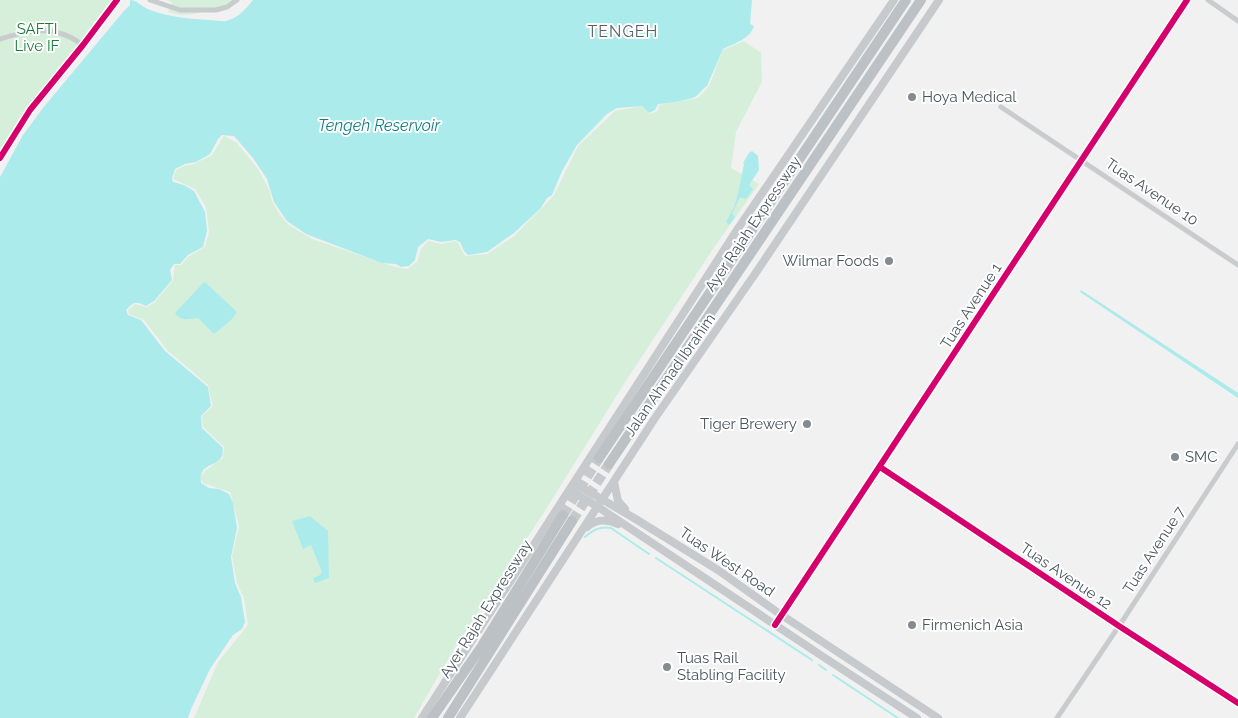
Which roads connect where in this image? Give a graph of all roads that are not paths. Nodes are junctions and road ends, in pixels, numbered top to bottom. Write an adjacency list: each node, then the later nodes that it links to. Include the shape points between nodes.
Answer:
1 (117, 0): 12 (street)
2 (150, 0): 3 (street, via 180,10 216,10)
3 (237, 0)
4 (894, 0): 22 (main road, Jalan Ahmad Ibrahim, via 737,230)
5 (906, 0): 18 (highway, Ayer Rajah Expressway)
6 (921, 0): 19 (highway, Ayer Rajah Expressway)
7 (939, 0): 21 (main road, Jalan Ahmad Ibrahim)
8 (1187, 0): 15 (street, Tuas Avenue 1)
9 (1208, 0): 10 (street)
10 (1238, 21)
11 (0, 39): 12 (street, via 38,30 61,33)
12 (84, 45): 14 (street, via 30,110)
13 (1001, 108): 15 (street, Tuas Avenue 10)
14 (0, 158)
15 (1082, 160): 16 (street, Tuas Avenue 10); 20 (street, Tuas Avenue 1)
16 (1238, 265)
17 (1238, 444): 31 (street, Tuas Avenue 7)
18 (599, 458)
19 (609, 464)
20 (880, 467): 29 (street, Tuas Avenue 1); 31 (street, Tuas Avenue 12)
21 (614, 482): 23 (main road, Jalan Ahmad Ibrahim); 25 (main road, via 620,504)
22 (572, 486): 23 (main road, Tuas West Road); 33 (main road, Jalan Ahmad Ibrahim)
23 (600, 504): 25 (main road, Tuas West Road); 27 (main road, Tuas West Road); 28 (main road, Jalan Ahmad Ibrahim)
24 (562, 515): 34 (highway, Ayer Rajah Expressway, via 482,646)
25 (634, 518): 29 (main road, Tuas West Road, via 718,570)
26 (572, 521): 35 (highway, Ayer Rajah Expressway)
27 (628, 527): 28 (main road, via 600,520); 30 (main road, Tuas West Road)
28 (582, 532): 36 (main road, Jalan Ahmad Ibrahim)
29 (782, 615): 30 (street, Tuas Avenue 1); 38 (main road, Tuas West Road)
30 (775, 625): 37 (main road, Tuas West Road)
31 (1119, 626): 32 (street, Tuas Avenue 12); 39 (street, Tuas Avenue 7)
32 (1238, 704)
33 (422, 718)
34 (432, 718)
35 (448, 718)
36 (460, 718)
37 (917, 718)
38 (938, 718)
39 (1057, 718)

